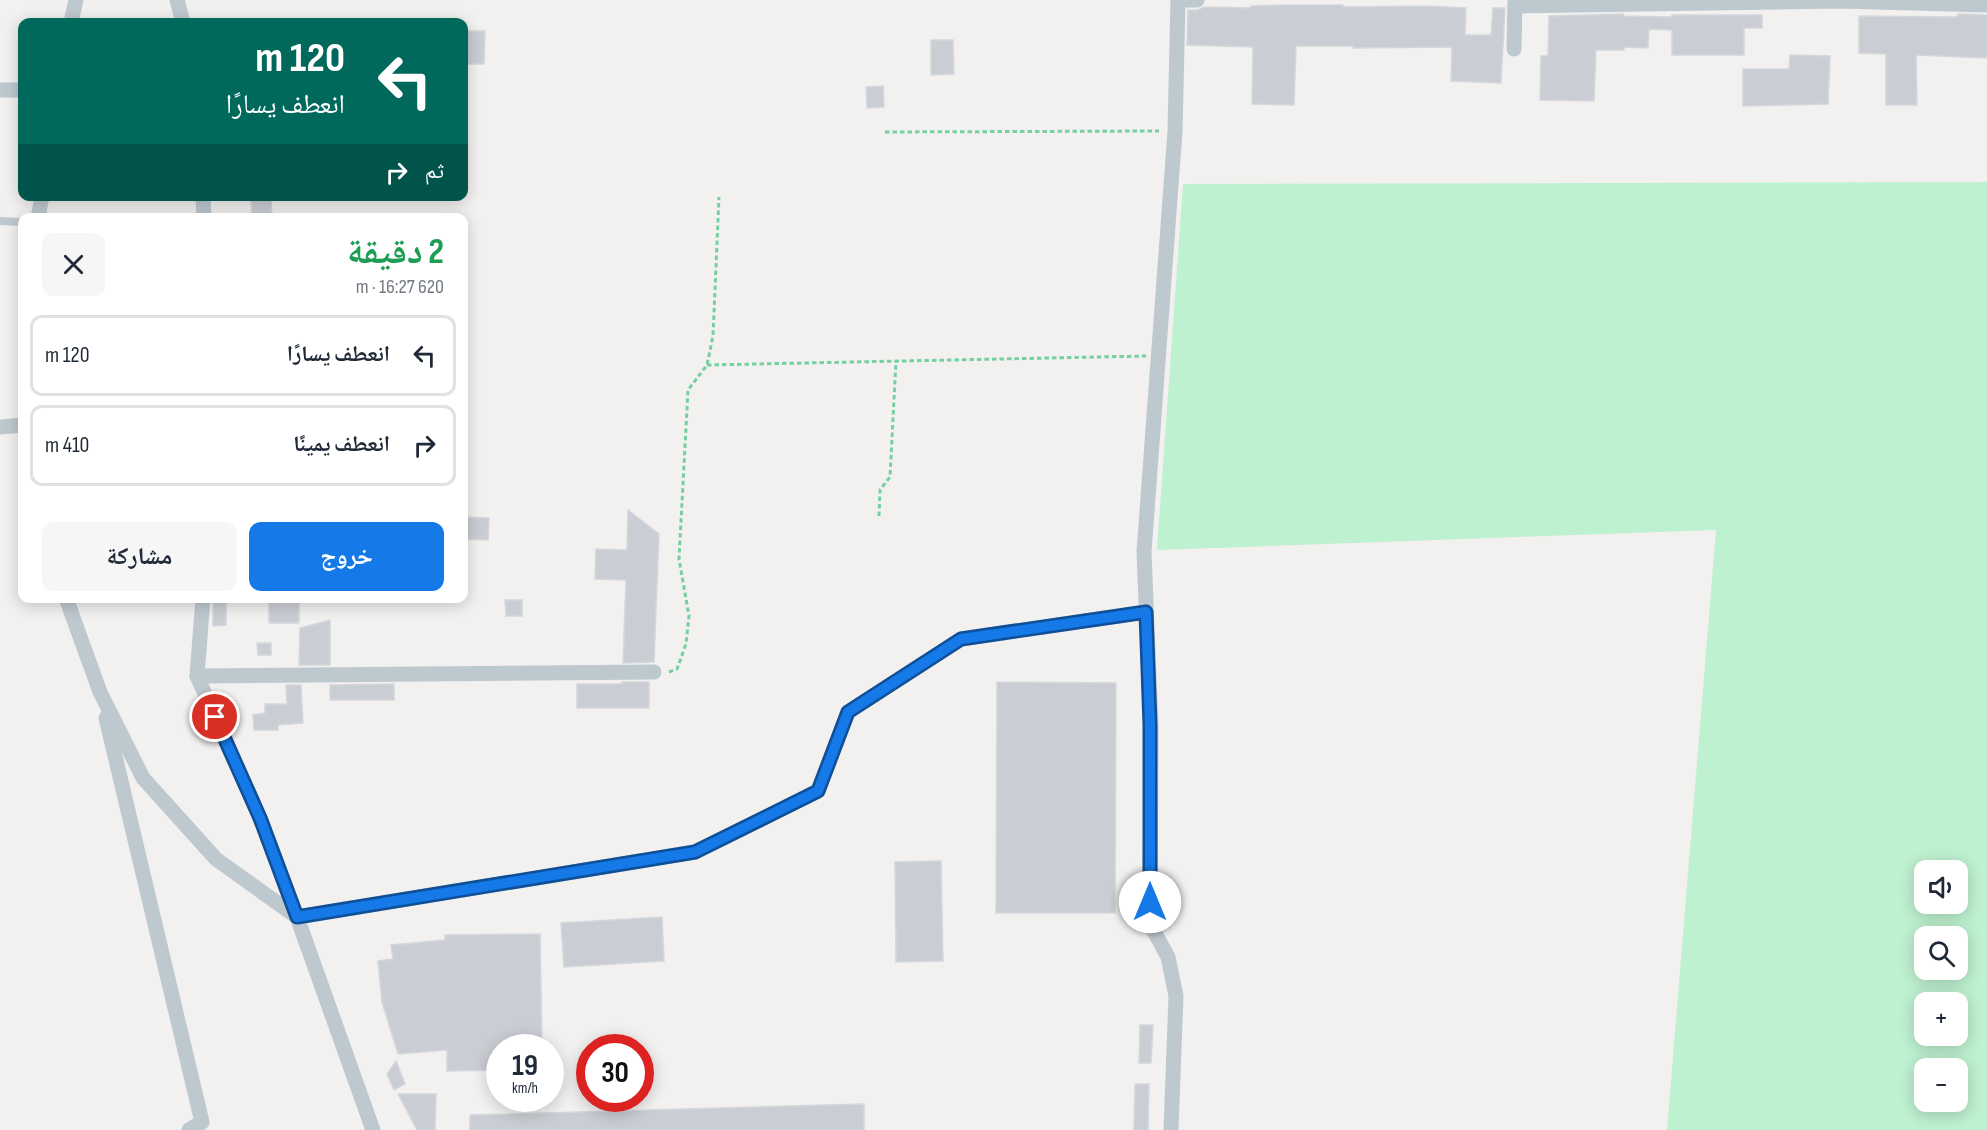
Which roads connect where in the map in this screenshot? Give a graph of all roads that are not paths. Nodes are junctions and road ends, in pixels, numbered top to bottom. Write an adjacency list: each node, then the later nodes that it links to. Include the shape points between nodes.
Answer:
1 (76, 0): 8 (street)
2 (177, 0): 9 (street)
3 (1179, 0): 4 (street); 19 (street, via 1175,131 1144,552)
4 (1197, 0)
5 (1838, 1): 6 (street); 7 (street)
6 (1515, 3): 10 (street)
7 (1987, 5)
8 (72, 18)
9 (182, 18)
10 (1514, 49)
11 (0, 90): 12 (street)
12 (18, 90)
13 (0, 221): 14 (lane)
14 (18, 222)
15 (18, 425): 16 (street)
16 (0, 427)
17 (68, 603): 22 (street)
18 (203, 603): 21 (street)
19 (1146, 612): 23 (street, via 961,639 848,712 818,791 695,852); 26 (street, via 1150,924 1168,957 1176,996)
20 (654, 672): 21 (street)
21 (197, 676): 23 (street, via 260,818)
22 (100, 692): 23 (street, via 143,778 216,859); 24 (street, via 202,1122)
23 (297, 917): 25 (street)
24 (189, 1130)
25 (373, 1130)
26 (1171, 1130)

